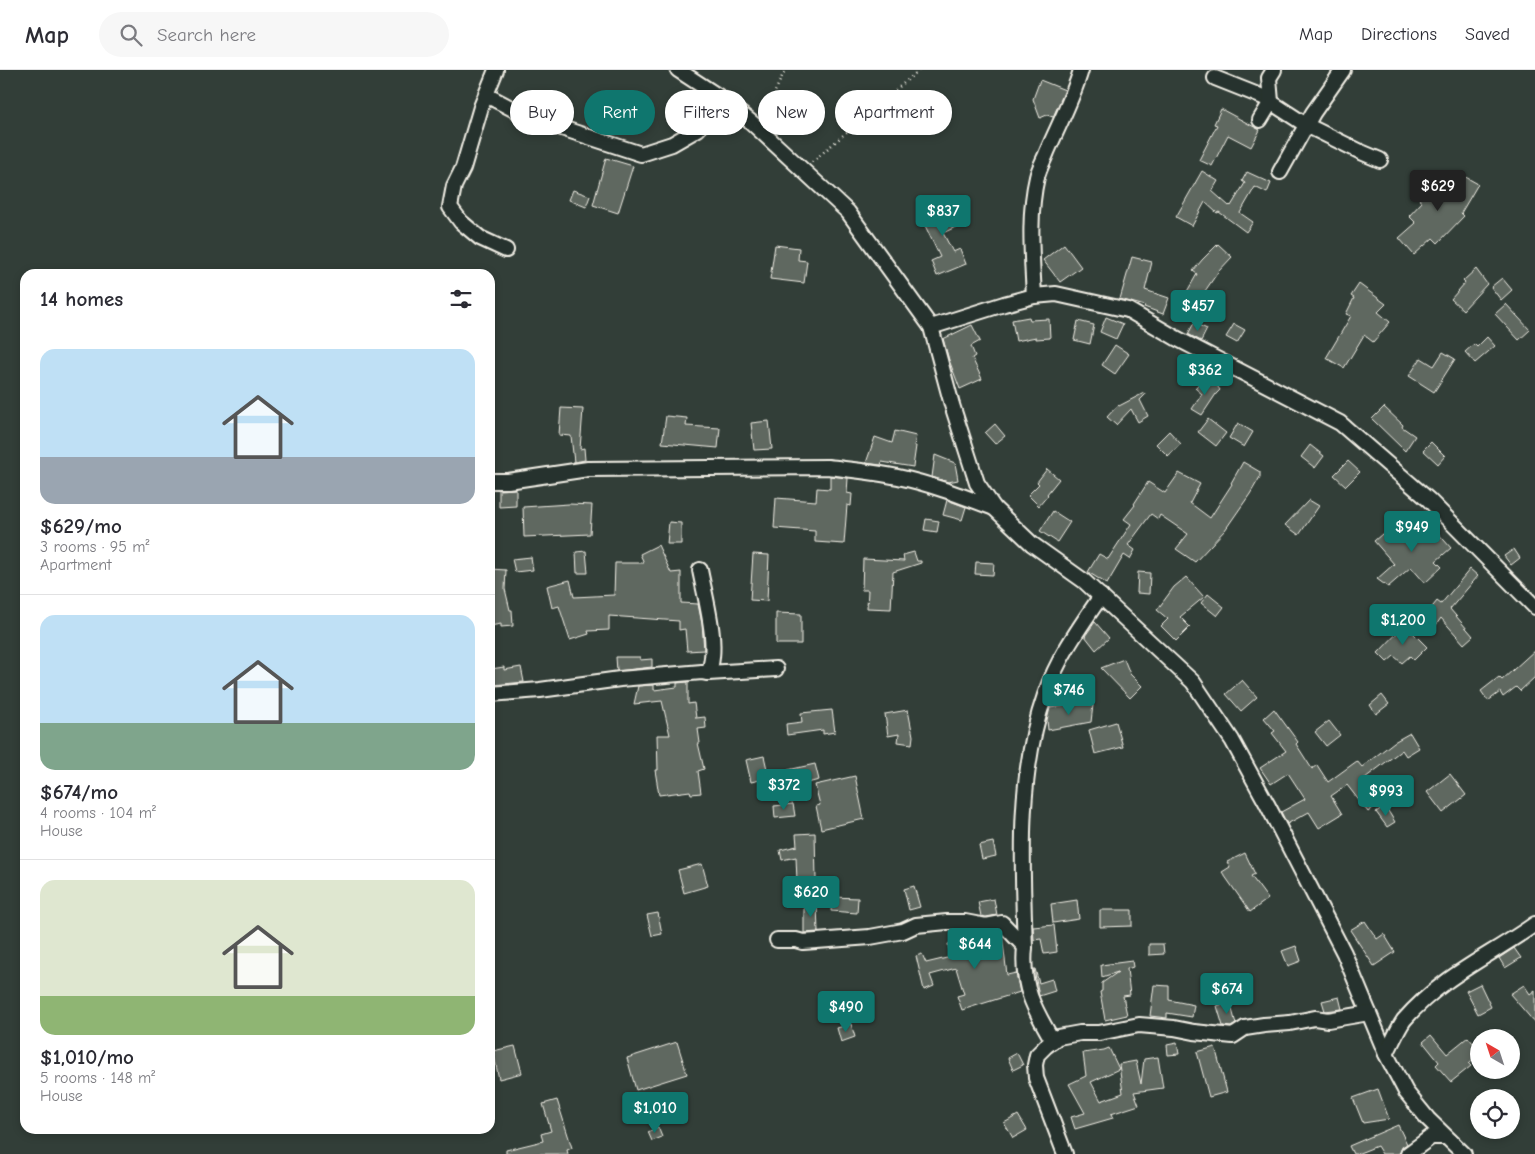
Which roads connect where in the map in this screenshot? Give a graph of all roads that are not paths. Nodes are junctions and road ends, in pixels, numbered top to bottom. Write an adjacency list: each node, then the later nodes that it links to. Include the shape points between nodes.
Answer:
1 (496, 70): 8 (street)
2 (678, 70): 7 (street)
3 (1081, 70): 17 (street, via 1038,176 1032,211)
4 (1274, 70): 9 (street, via 1269,78)
5 (1343, 70): 12 (street)
6 (1215, 78): 9 (street)
7 (709, 90)
8 (486, 95): 13 (street, via 528,117 640,154 672,144); 16 (street, via 463,168 454,186 450,207 461,222 480,238)
9 (1271, 102): 11 (street); 12 (street)
10 (748, 120): 18 (street, via 848,212)
11 (1260, 120)
12 (1306, 125): 14 (street); 15 (street)
13 (688, 135)
14 (1380, 160)
15 (1280, 172)
16 (506, 250)
17 (1034, 296): 18 (street); 23 (street, via 1056,294 1128,310 1340,423 1430,500)
18 (931, 327): 20 (street, via 977,483)
19 (495, 482): 20 (street, via 588,469 828,467 899,477)
20 (994, 508): 22 (street, via 1032,544)
21 (700, 570): 25 (street, via 712,634)
22 (1101, 596): 29 (street, via 1069,642 1045,693 1037,720 1025,792); 30 (street, via 1193,682 1232,740 1344,953)
23 (1535, 607)
24 (776, 669): 25 (street)
25 (708, 673): 26 (street)
26 (495, 694)
27 (1535, 924): 32 (street, via 1444,982 1403,1022)
28 (777, 940): 29 (street, via 803,942 870,937 903,931 916,925 965,922 986,926 1002,923)
29 (1025, 947): 31 (street, via 1027,990)
30 (1369, 1013): 31 (street, via 1245,1028 1233,1036 1139,1025 1099,1034 1080,1033); 32 (street)
31 (1053, 1041): 34 (street, via 1036,1055 1034,1064 1036,1078)
32 (1386, 1054): 33 (street, via 1410,1098)
33 (1445, 1137): 35 (street, via 1430,1137); 36 (street)
34 (1065, 1154)
35 (1408, 1154)
36 (1464, 1154)

